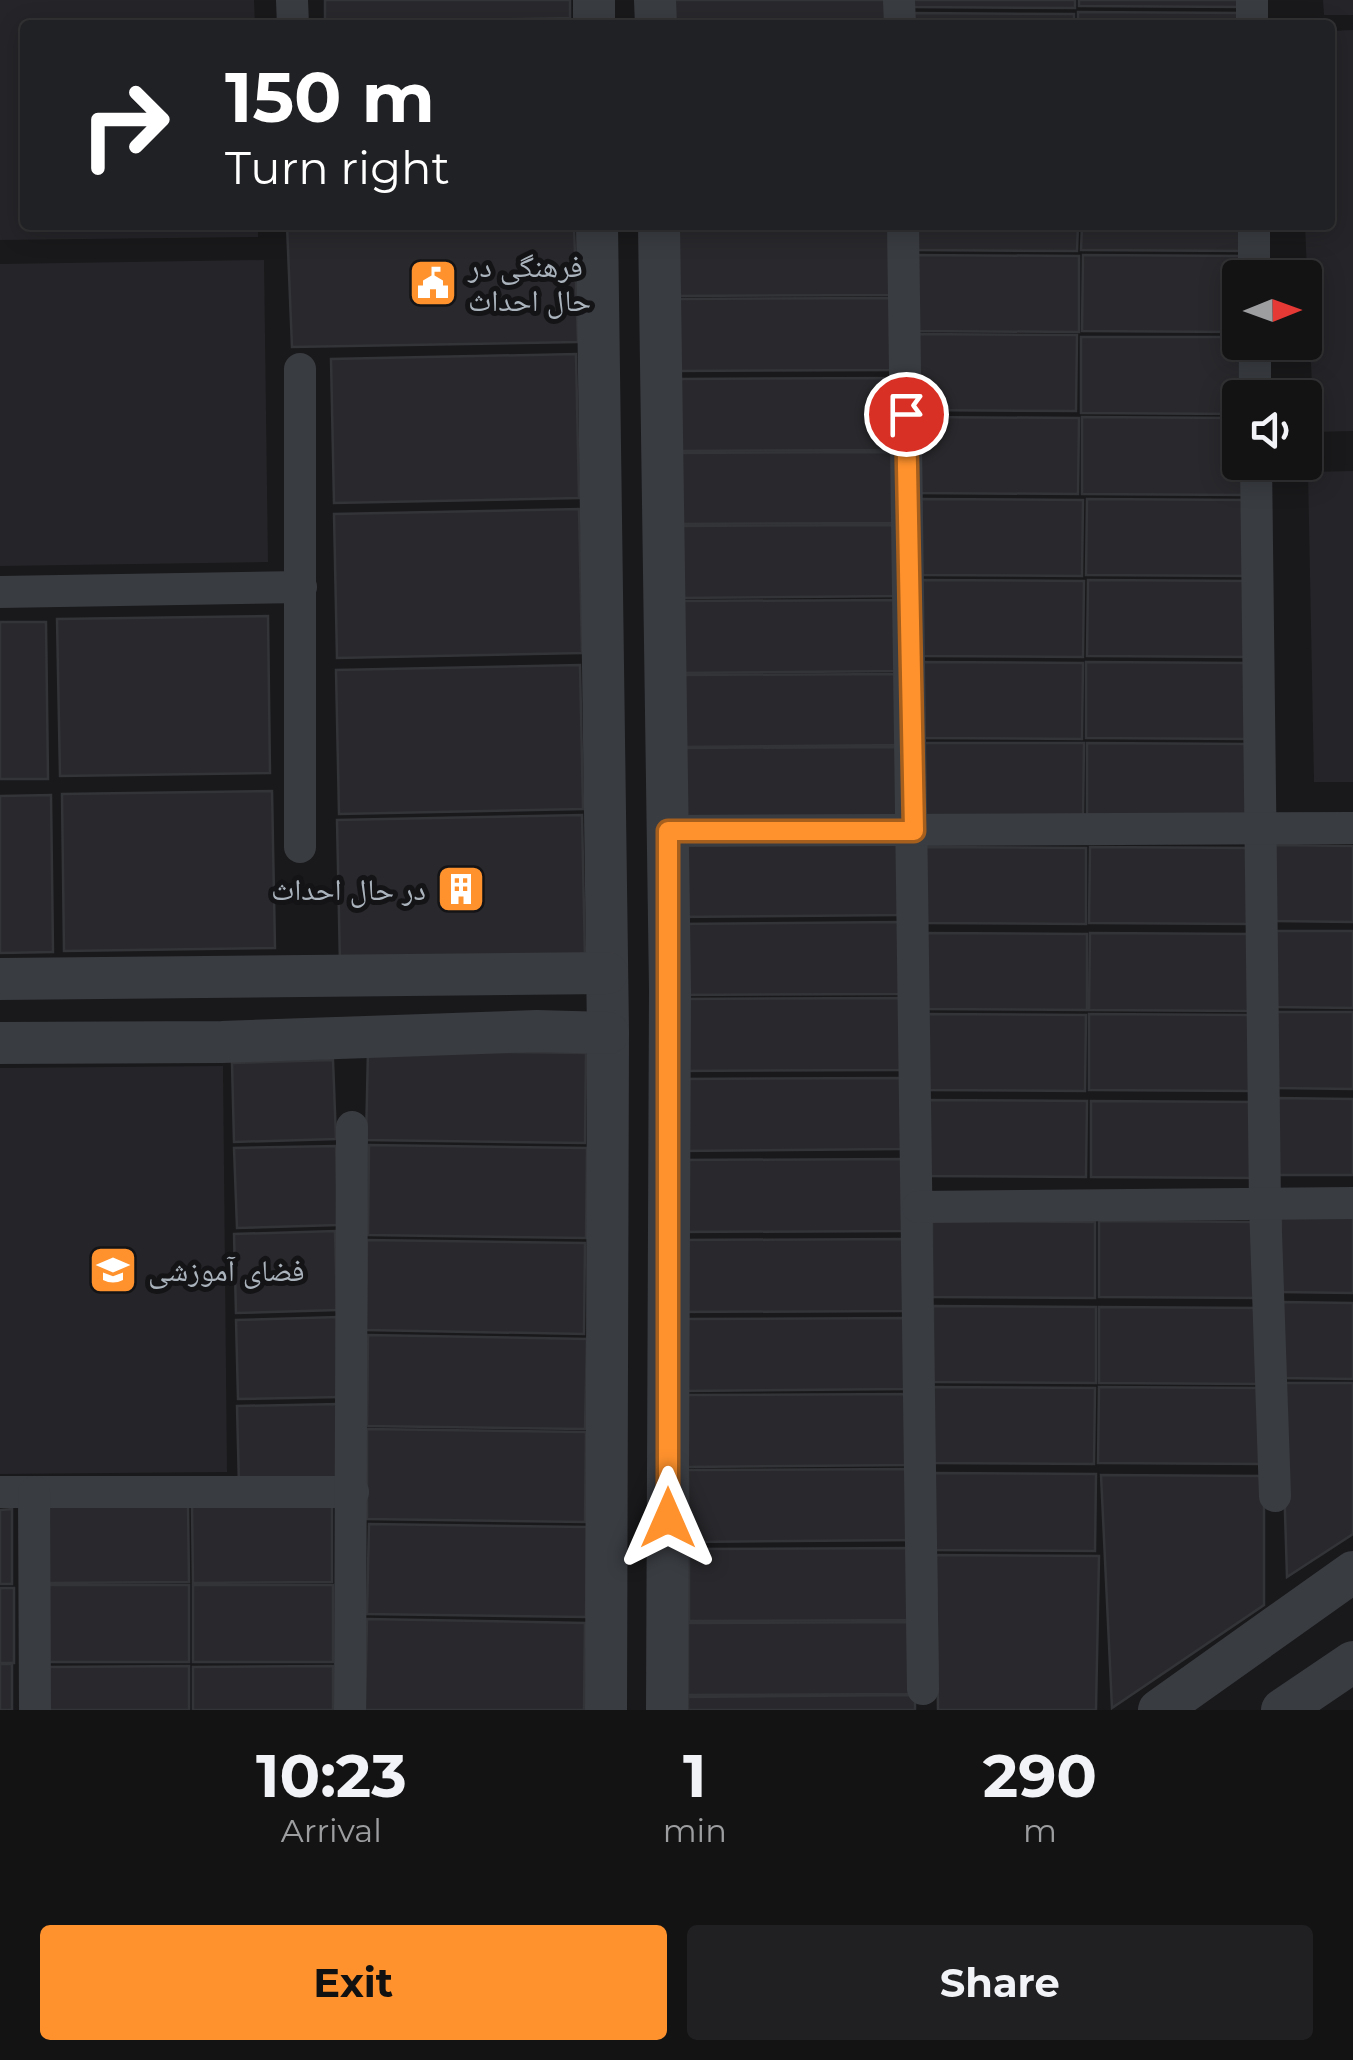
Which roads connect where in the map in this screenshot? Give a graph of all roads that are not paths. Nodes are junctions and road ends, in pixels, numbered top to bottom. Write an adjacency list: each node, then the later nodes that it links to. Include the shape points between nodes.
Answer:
1 (598, 230): 6 (street)
2 (903, 230): 14 (street)
3 (1254, 230): 5 (street)
4 (659, 245): 6 (street); 13 (street)
5 (1254, 260)
6 (598, 268): 16 (street)
7 (300, 369): 9 (street)
8 (1256, 480): 12 (street)
9 (300, 587): 10 (street); 15 (street)
10 (0, 592)
11 (1353, 828): 12 (street)
12 (1259, 829): 14 (street); 23 (street)
13 (668, 831): 14 (street); 31 (street)
14 (914, 831): 25 (street)
15 (300, 847)
16 (607, 973): 17 (street); 19 (street)
17 (248, 976): 18 (street); 20 (street)
18 (0, 979)
19 (608, 1033): 20 (street); 32 (street)
20 (247, 1041): 21 (street)
21 (0, 1044)
22 (352, 1127): 28 (street)
23 (1265, 1204): 24 (street); 25 (street); 29 (street)
24 (1353, 1204)
25 (918, 1207): 34 (street)
26 (0, 1492): 27 (street)
27 (34, 1492): 28 (street); 35 (street)
28 (352, 1492): 36 (street)
29 (1275, 1496)
30 (1353, 1572): 39 (street)
31 (668, 1594): 32 (street); 38 (street)
32 (606, 1597): 37 (street)
33 (1353, 1662): 40 (street)
34 (923, 1689)
35 (35, 1710)
36 (350, 1710)
37 (606, 1710)
38 (668, 1710)
39 (1160, 1710)
40 (1282, 1710)

